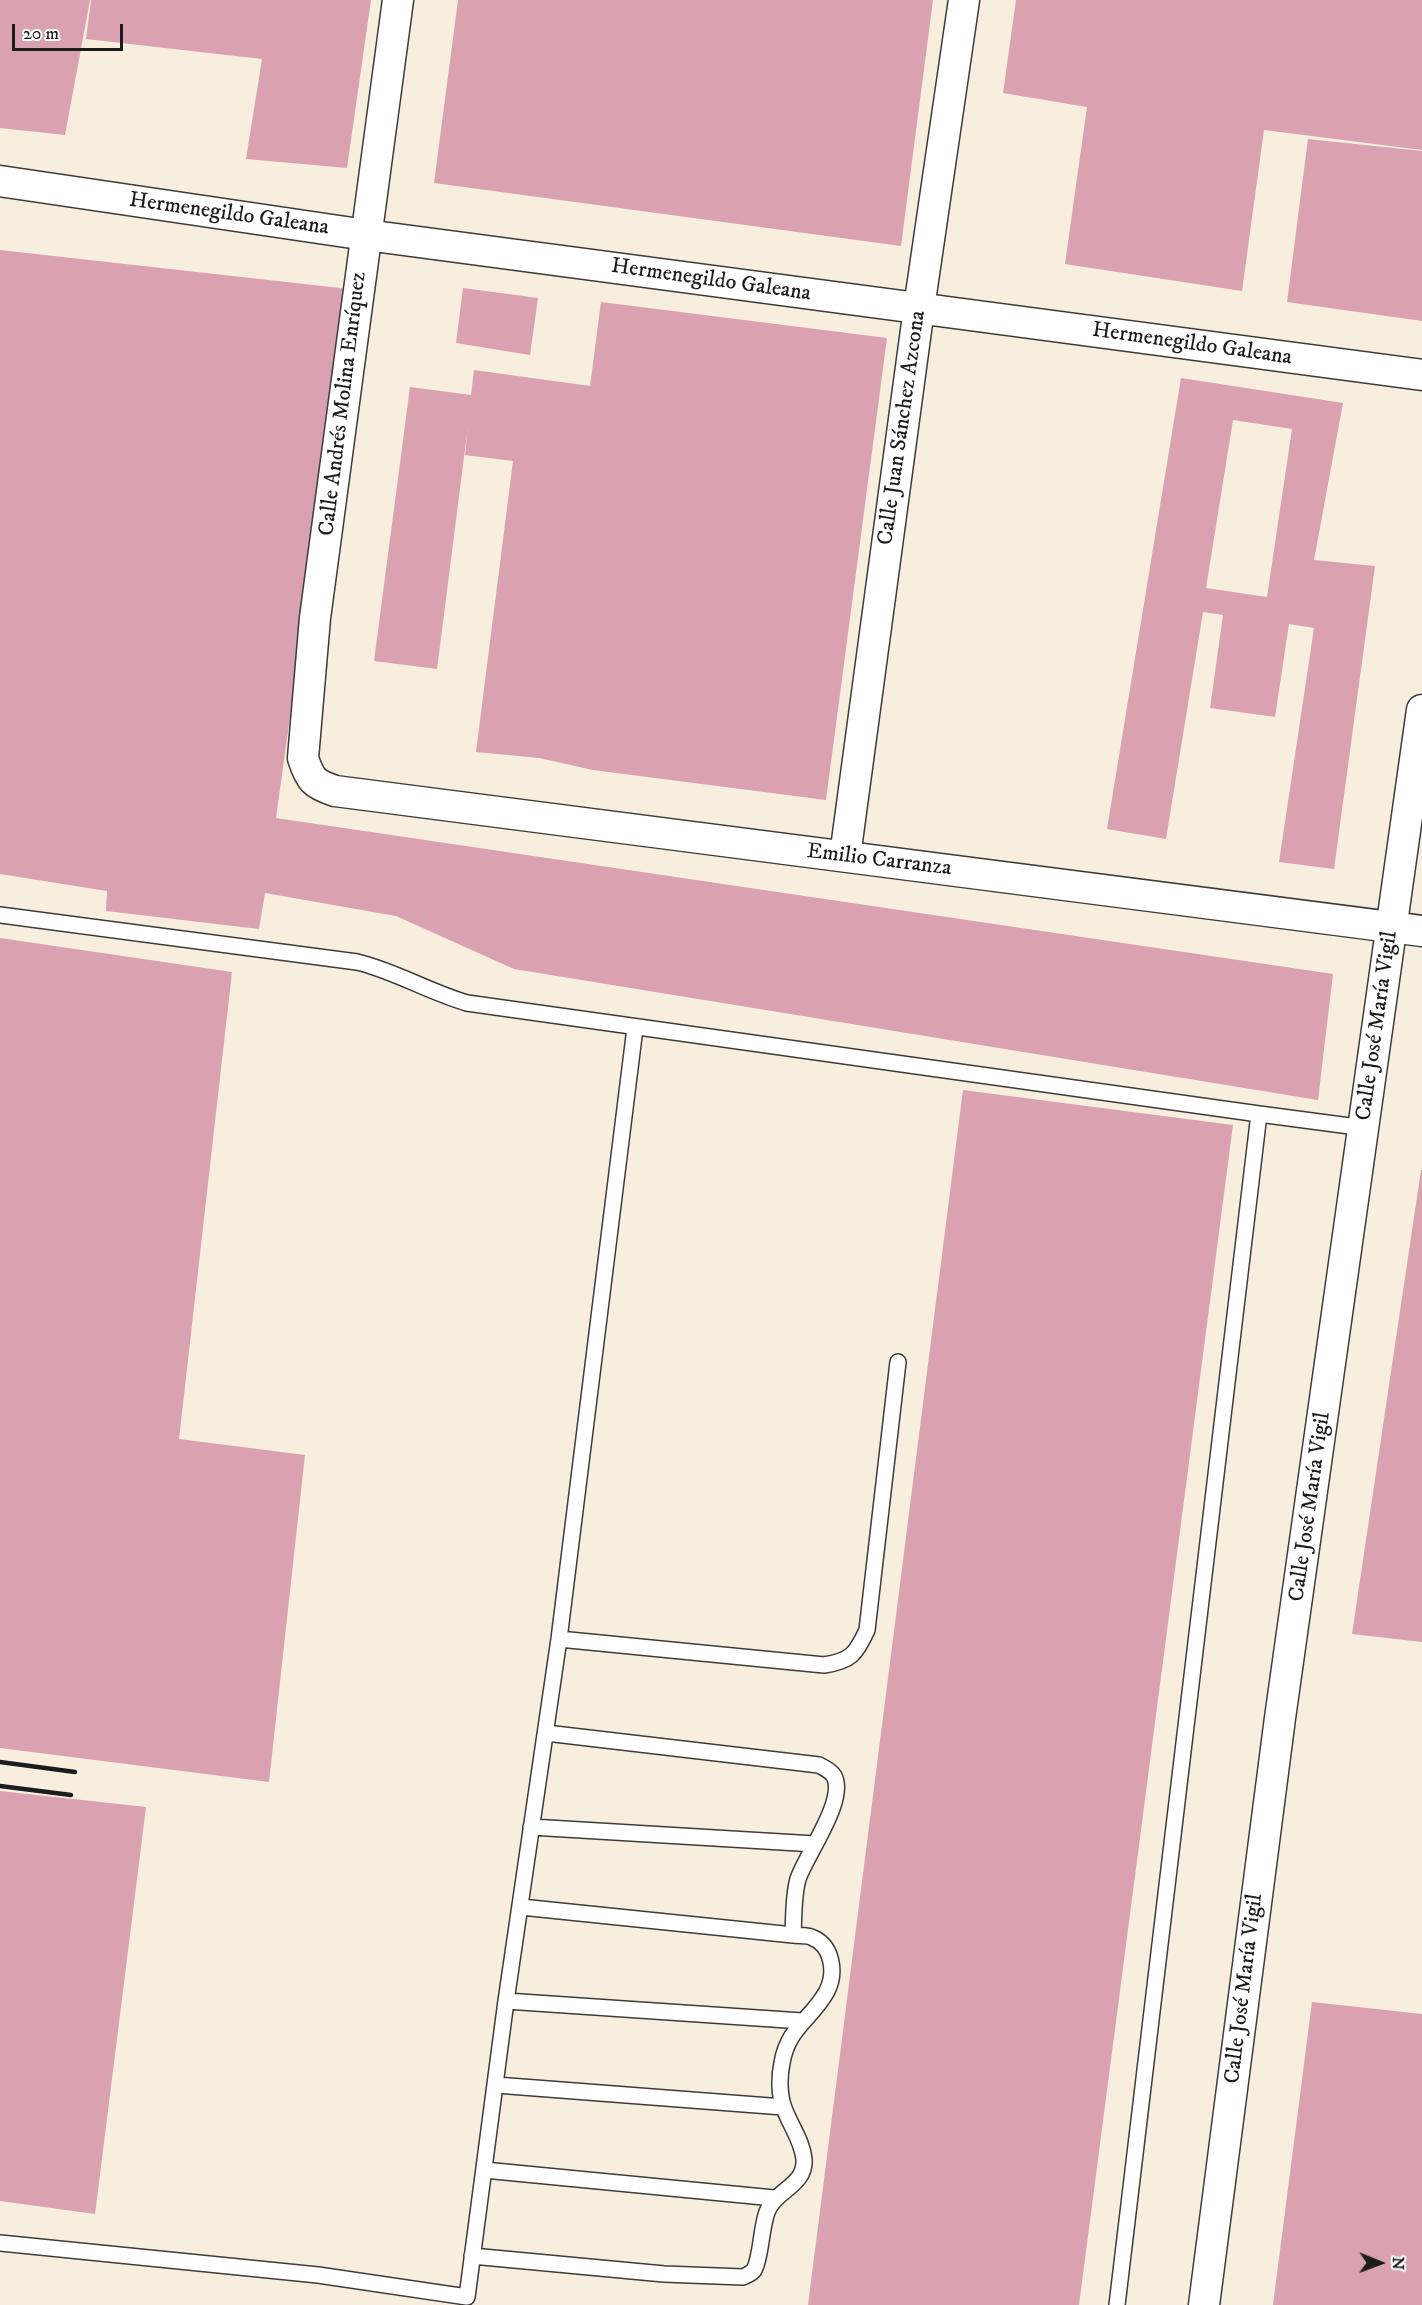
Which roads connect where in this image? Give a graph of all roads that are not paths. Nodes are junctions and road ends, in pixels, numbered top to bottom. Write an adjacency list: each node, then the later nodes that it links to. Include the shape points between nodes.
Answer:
1 (398, 0): 4 (street, Calle Andrés Molina Enríquez)
2 (964, 0): 5 (street, Calle Juan Sánchez Azcona)
3 (0, 181): 4 (street, Hermenegildo Galeana)
4 (366, 235): 5 (street, Hermenegildo Galeana); 8 (street, Calle Andrés Molina Enríquez, via 315,618 303,758 317,786)
5 (919, 308): 6 (street, Hermenegildo Galeana); 9 (street, Calle Juan Sánchez Azcona)
6 (1422, 375)
7 (1422, 710): 11 (street, Calle José María Vigil)
8 (335, 791): 9 (street, Emilio Carranza)
9 (845, 856): 11 (street, Emilio Carranza)
10 (0, 915): 13 (lane, via 357,962 467,1003)
11 (1392, 927): 12 (street, Emilio Carranza); 15 (street, Calle José María Vigil)
12 (1422, 931)
13 (635, 1028): 14 (lane); 17 (lane)
14 (1258, 1114): 15 (lane); 32 (lane)
15 (1365, 1128): 33 (street, Calle José María Vigil, via 1280,1718)
16 (898, 1362): 17 (lane, via 867,1630 852,1656 824,1665)
17 (559, 1639): 18 (lane)
18 (546, 1733): 19 (lane); 20 (lane, via 819,1765 834,1776 836,1795)
19 (531, 1827): 20 (lane); 21 (lane)
20 (815, 1844): 22 (lane, via 797,1882)
21 (521, 1907): 22 (lane); 23 (lane)
22 (793, 1935): 24 (lane, via 811,1937 821,1943 830,1958 828,1989)
23 (506, 2001): 24 (lane); 25 (lane)
24 (802, 2021): 26 (lane, via 786,2045 781,2064)
25 (496, 2085): 26 (lane); 27 (lane)
26 (783, 2107): 28 (lane, via 798,2138 803,2172)
27 (484, 2170): 28 (lane); 30 (lane)
28 (774, 2198): 30 (lane, via 761,2230 753,2271 743,2277)
29 (0, 2244): 31 (lane, via 318,2275)
30 (472, 2256): 31 (lane)
31 (466, 2301)
32 (1117, 2305)
33 (1204, 2305)

